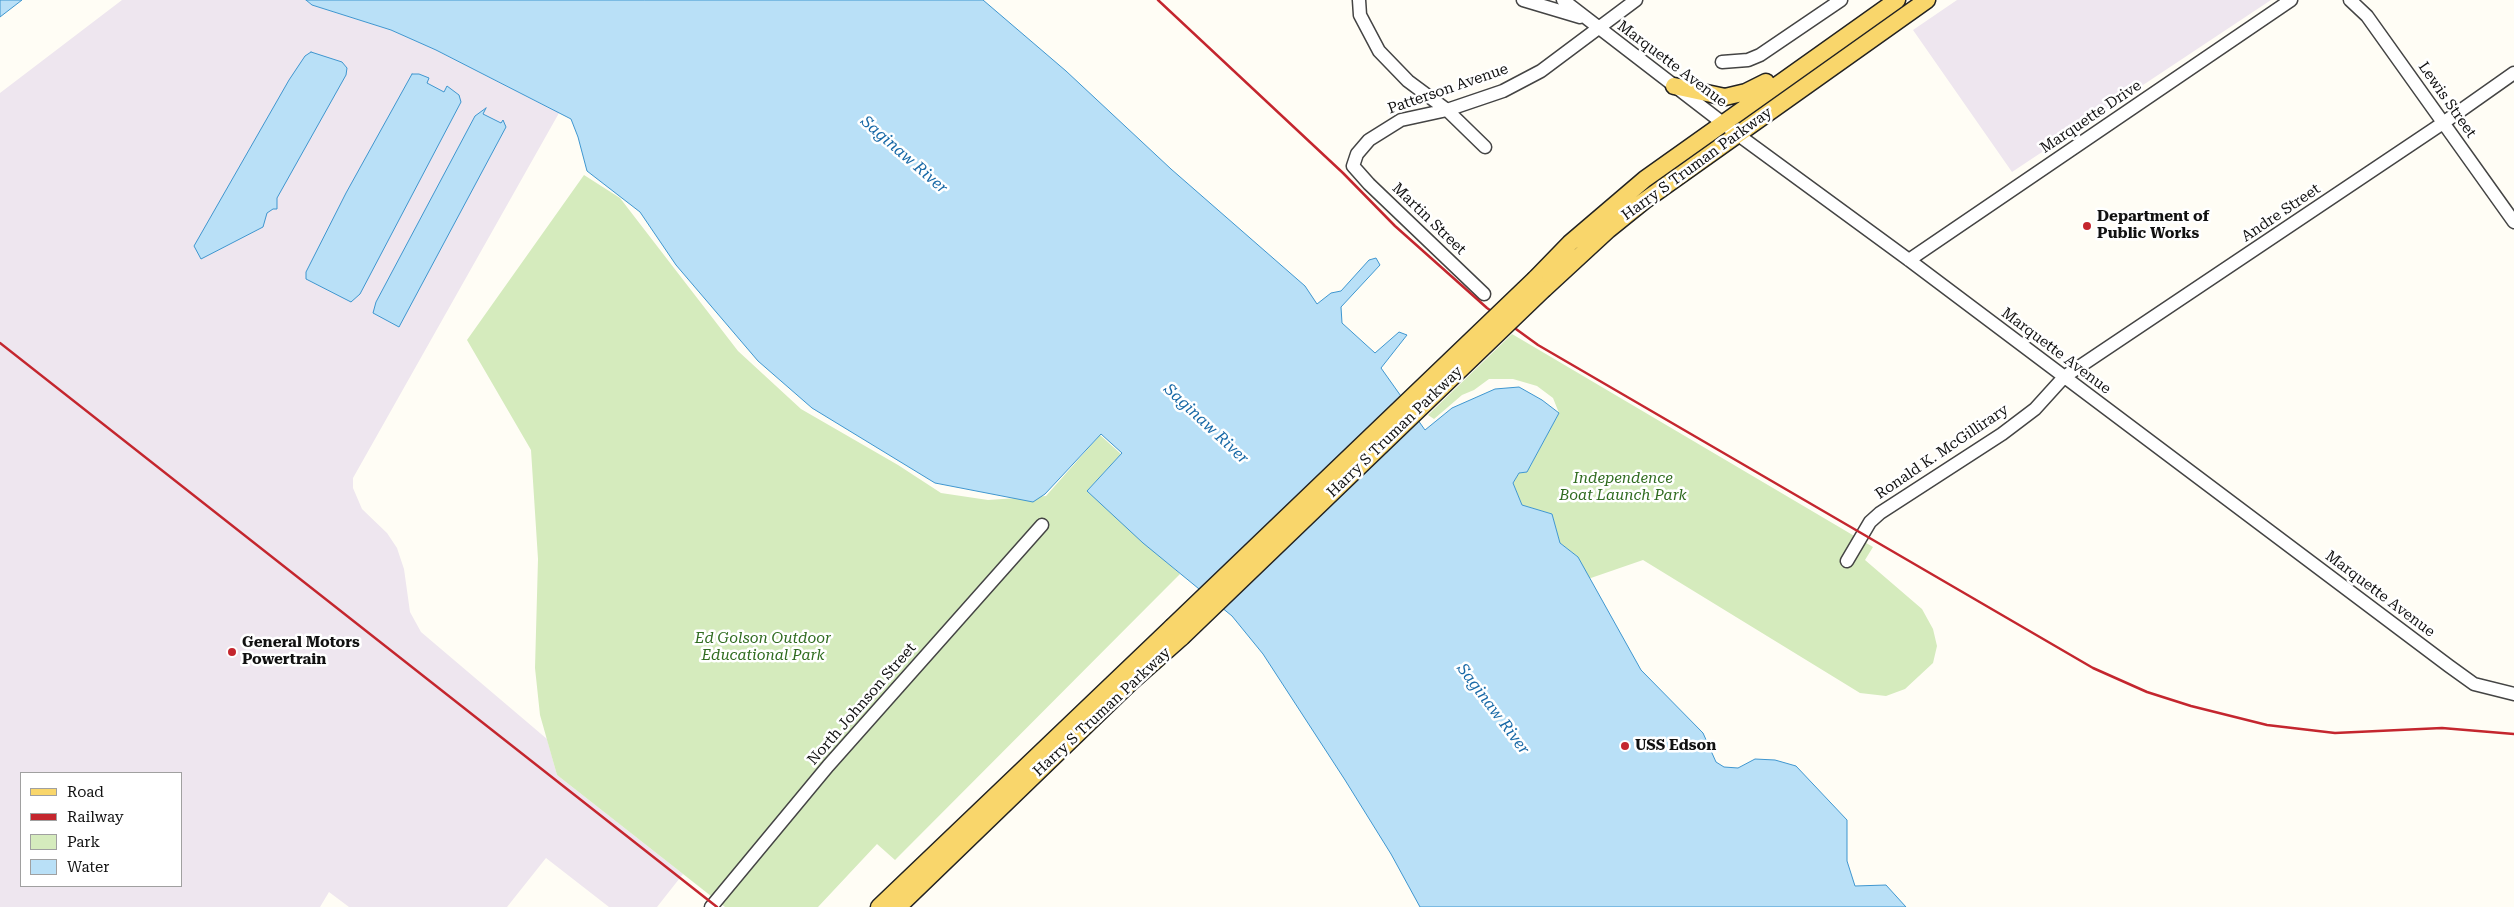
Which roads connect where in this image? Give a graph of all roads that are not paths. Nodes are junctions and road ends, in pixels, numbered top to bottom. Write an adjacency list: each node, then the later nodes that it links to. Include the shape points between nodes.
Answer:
1 (1359, 0): 16 (street, via 1360,14 1379,51 1408,81)
2 (1523, 0): 10 (street, Marquette Avenue)
3 (1562, 0): 10 (street, Marquette Avenue)
4 (1636, 0): 11 (street, Patterson Avenue)
5 (1841, 0): 12 (street, via 1760,55 1748,60)
6 (1897, 0): 13 (main road, Harry S Truman Parkway)
7 (1927, 0): 19 (main road, Harry S Truman Parkway)
8 (2290, 0): 23 (street, Marquette Drive)
9 (2350, 0): 18 (street, Lewis Street, via 2367,16)
10 (1586, 19): 11 (street, Marquette Avenue)
11 (1597, 27): 15 (street, Marquette Avenue); 16 (street, Patterson Avenue, via 1541,71 1503,91)
12 (1722, 62)
13 (1802, 66): 15 (main road, via 1735,96 1717,96); 17 (main road, Harry S Truman Parkway)
14 (2514, 73): 18 (street, Andre Street)
15 (1674, 86): 17 (street, Marquette Avenue)
16 (1447, 110): 20 (street); 21 (street, Patterson Avenue, via 1401,120 1384,129 1357,154)
17 (1723, 123): 19 (street, Marquette Avenue); 24 (main road, Harry S Truman Parkway, via 1618,200 1570,242)
18 (2443, 123): 22 (street, Lewis Street); 26 (street, Andre Street)
19 (1737, 134): 23 (street, Marquette Avenue); 24 (main road, Harry S Truman Parkway)
20 (1485, 147)
21 (1353, 166): 25 (street, Martin Street)
22 (2514, 222)
23 (1909, 260): 26 (street, Marquette Avenue)
24 (1540, 284): 29 (main road, Harry S Truman Parkway, bridge)
25 (1484, 294)
26 (2064, 378): 28 (street, Ronald K. McGillirary, via 2002,434 1880,513 1870,522); 30 (street, Marquette Avenue, via 2474,684)
27 (1042, 525): 31 (street, North Johnson Street, via 828,766)
28 (1846, 561)
29 (1177, 632): 32 (main road, Harry S Truman Parkway); 33 (main road, Harry S Truman Parkway, via 1130,683)
30 (2514, 694)
31 (711, 907)
32 (879, 907)
33 (898, 907)

